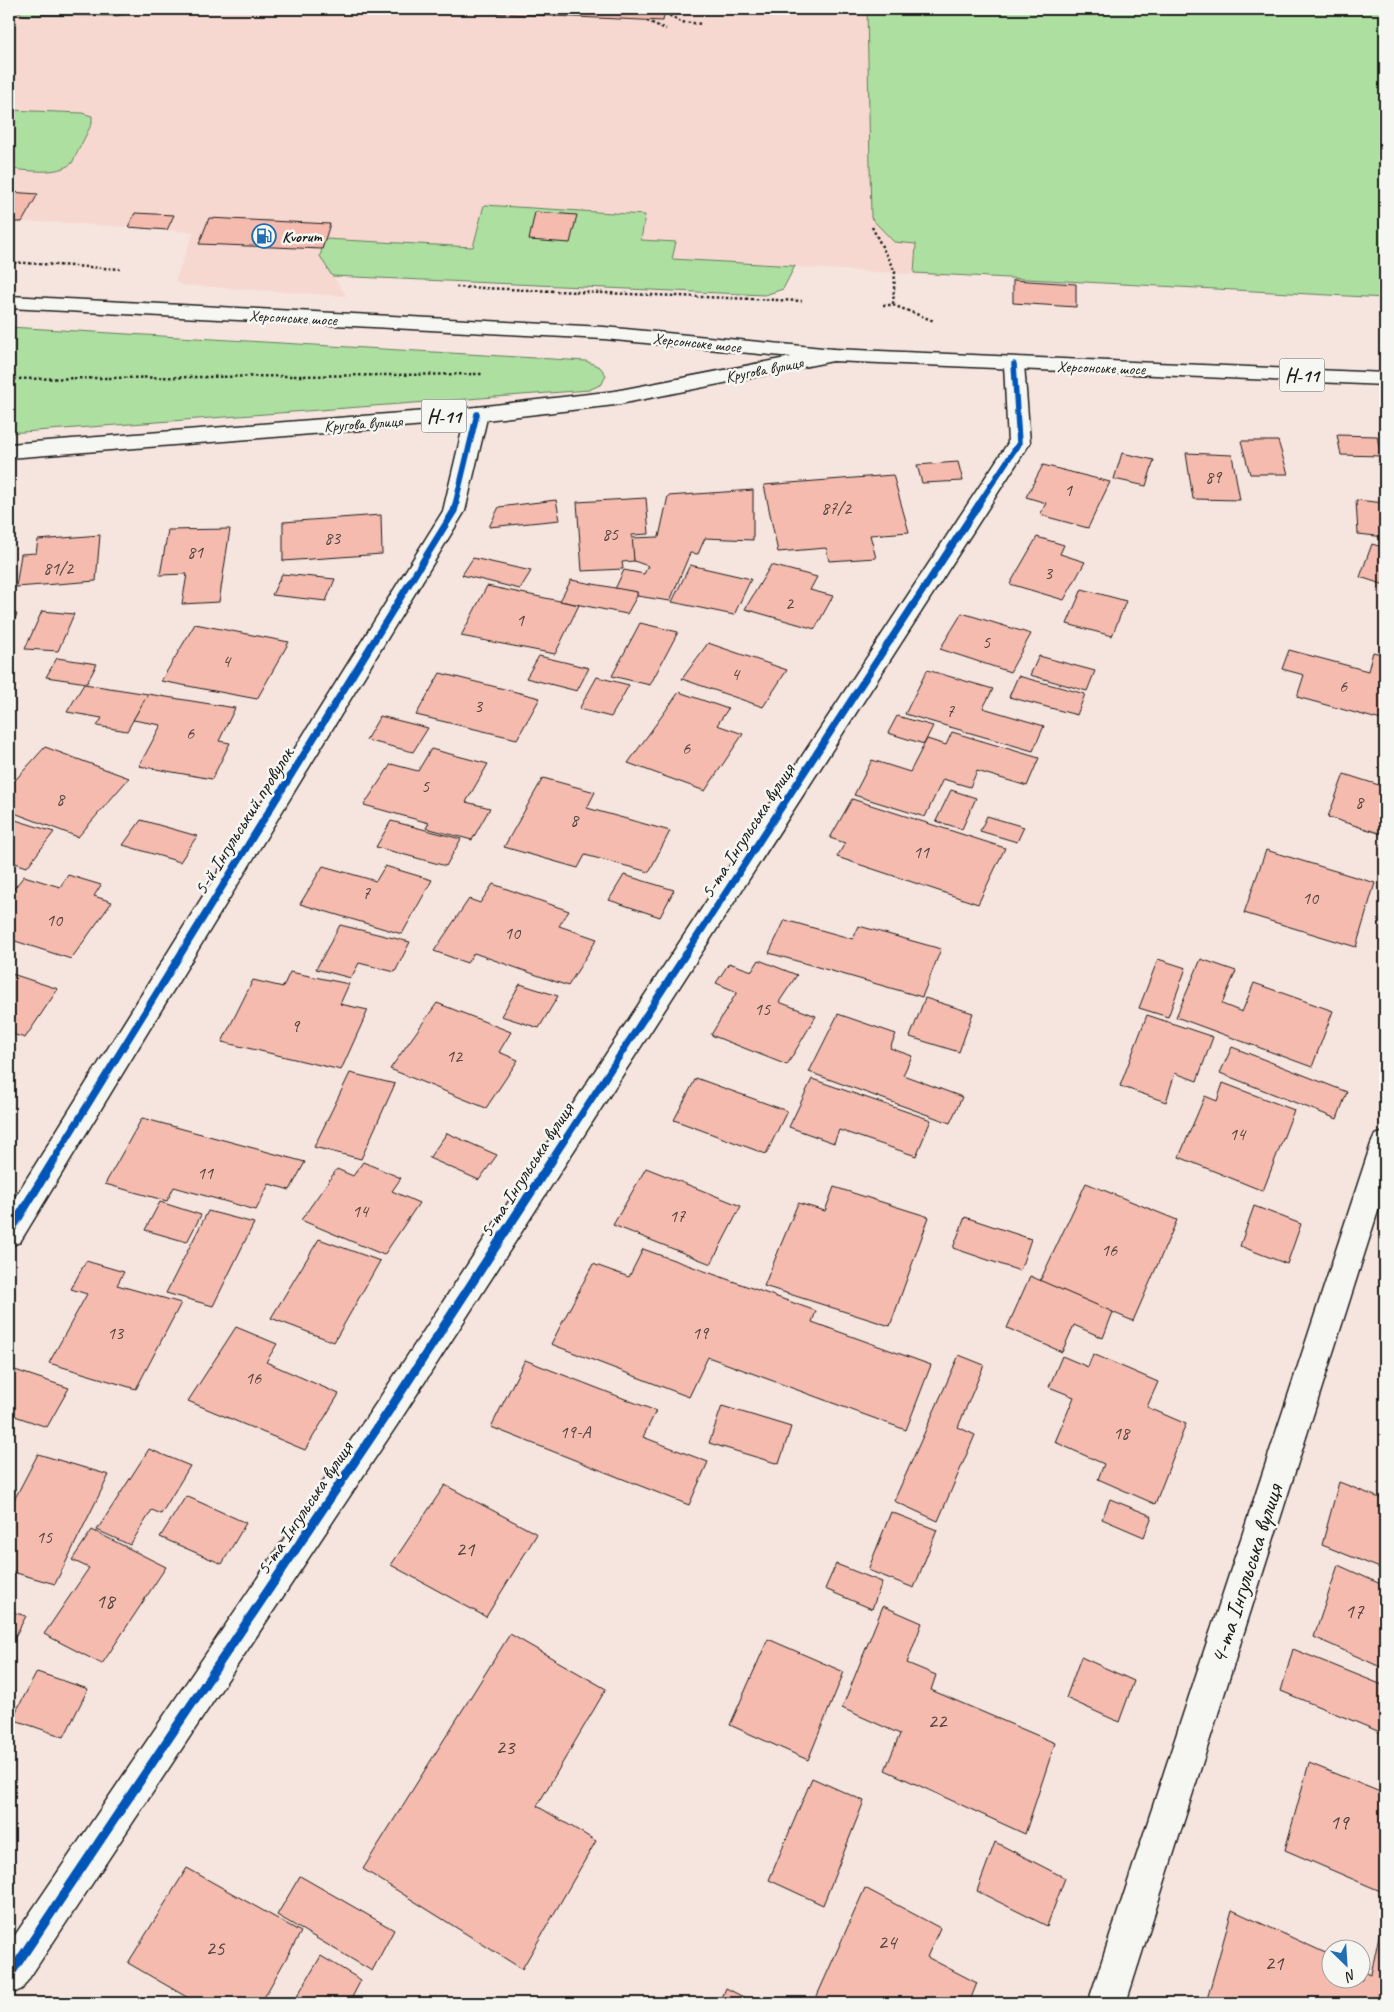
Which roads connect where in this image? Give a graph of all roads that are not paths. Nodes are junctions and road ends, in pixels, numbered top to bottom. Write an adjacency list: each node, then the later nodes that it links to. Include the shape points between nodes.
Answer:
1 (9, 302): 2 (street, Херсонське шосе, via 604,333)
2 (833, 355): 3 (street, Херсонське шосе / Н-11); 5 (street, Кругова вулиця / Н-11, via 615,398)
3 (1014, 364): 4 (street, Херсонське шосе / Н-11); 9 (street, 5-та Інгульська вулиця, via 1019,443 388,1412)
4 (1385, 379)
5 (477, 414): 6 (street, Кругова вулиця / Н-11); 8 (street, 5-й Інгульський провулок, via 454,511)
6 (9, 451)
7 (1385, 1144): 10 (street, 4-та Інгульська вулиця)
8 (9, 1233)
9 (9, 1976)
10 (1107, 2003)

